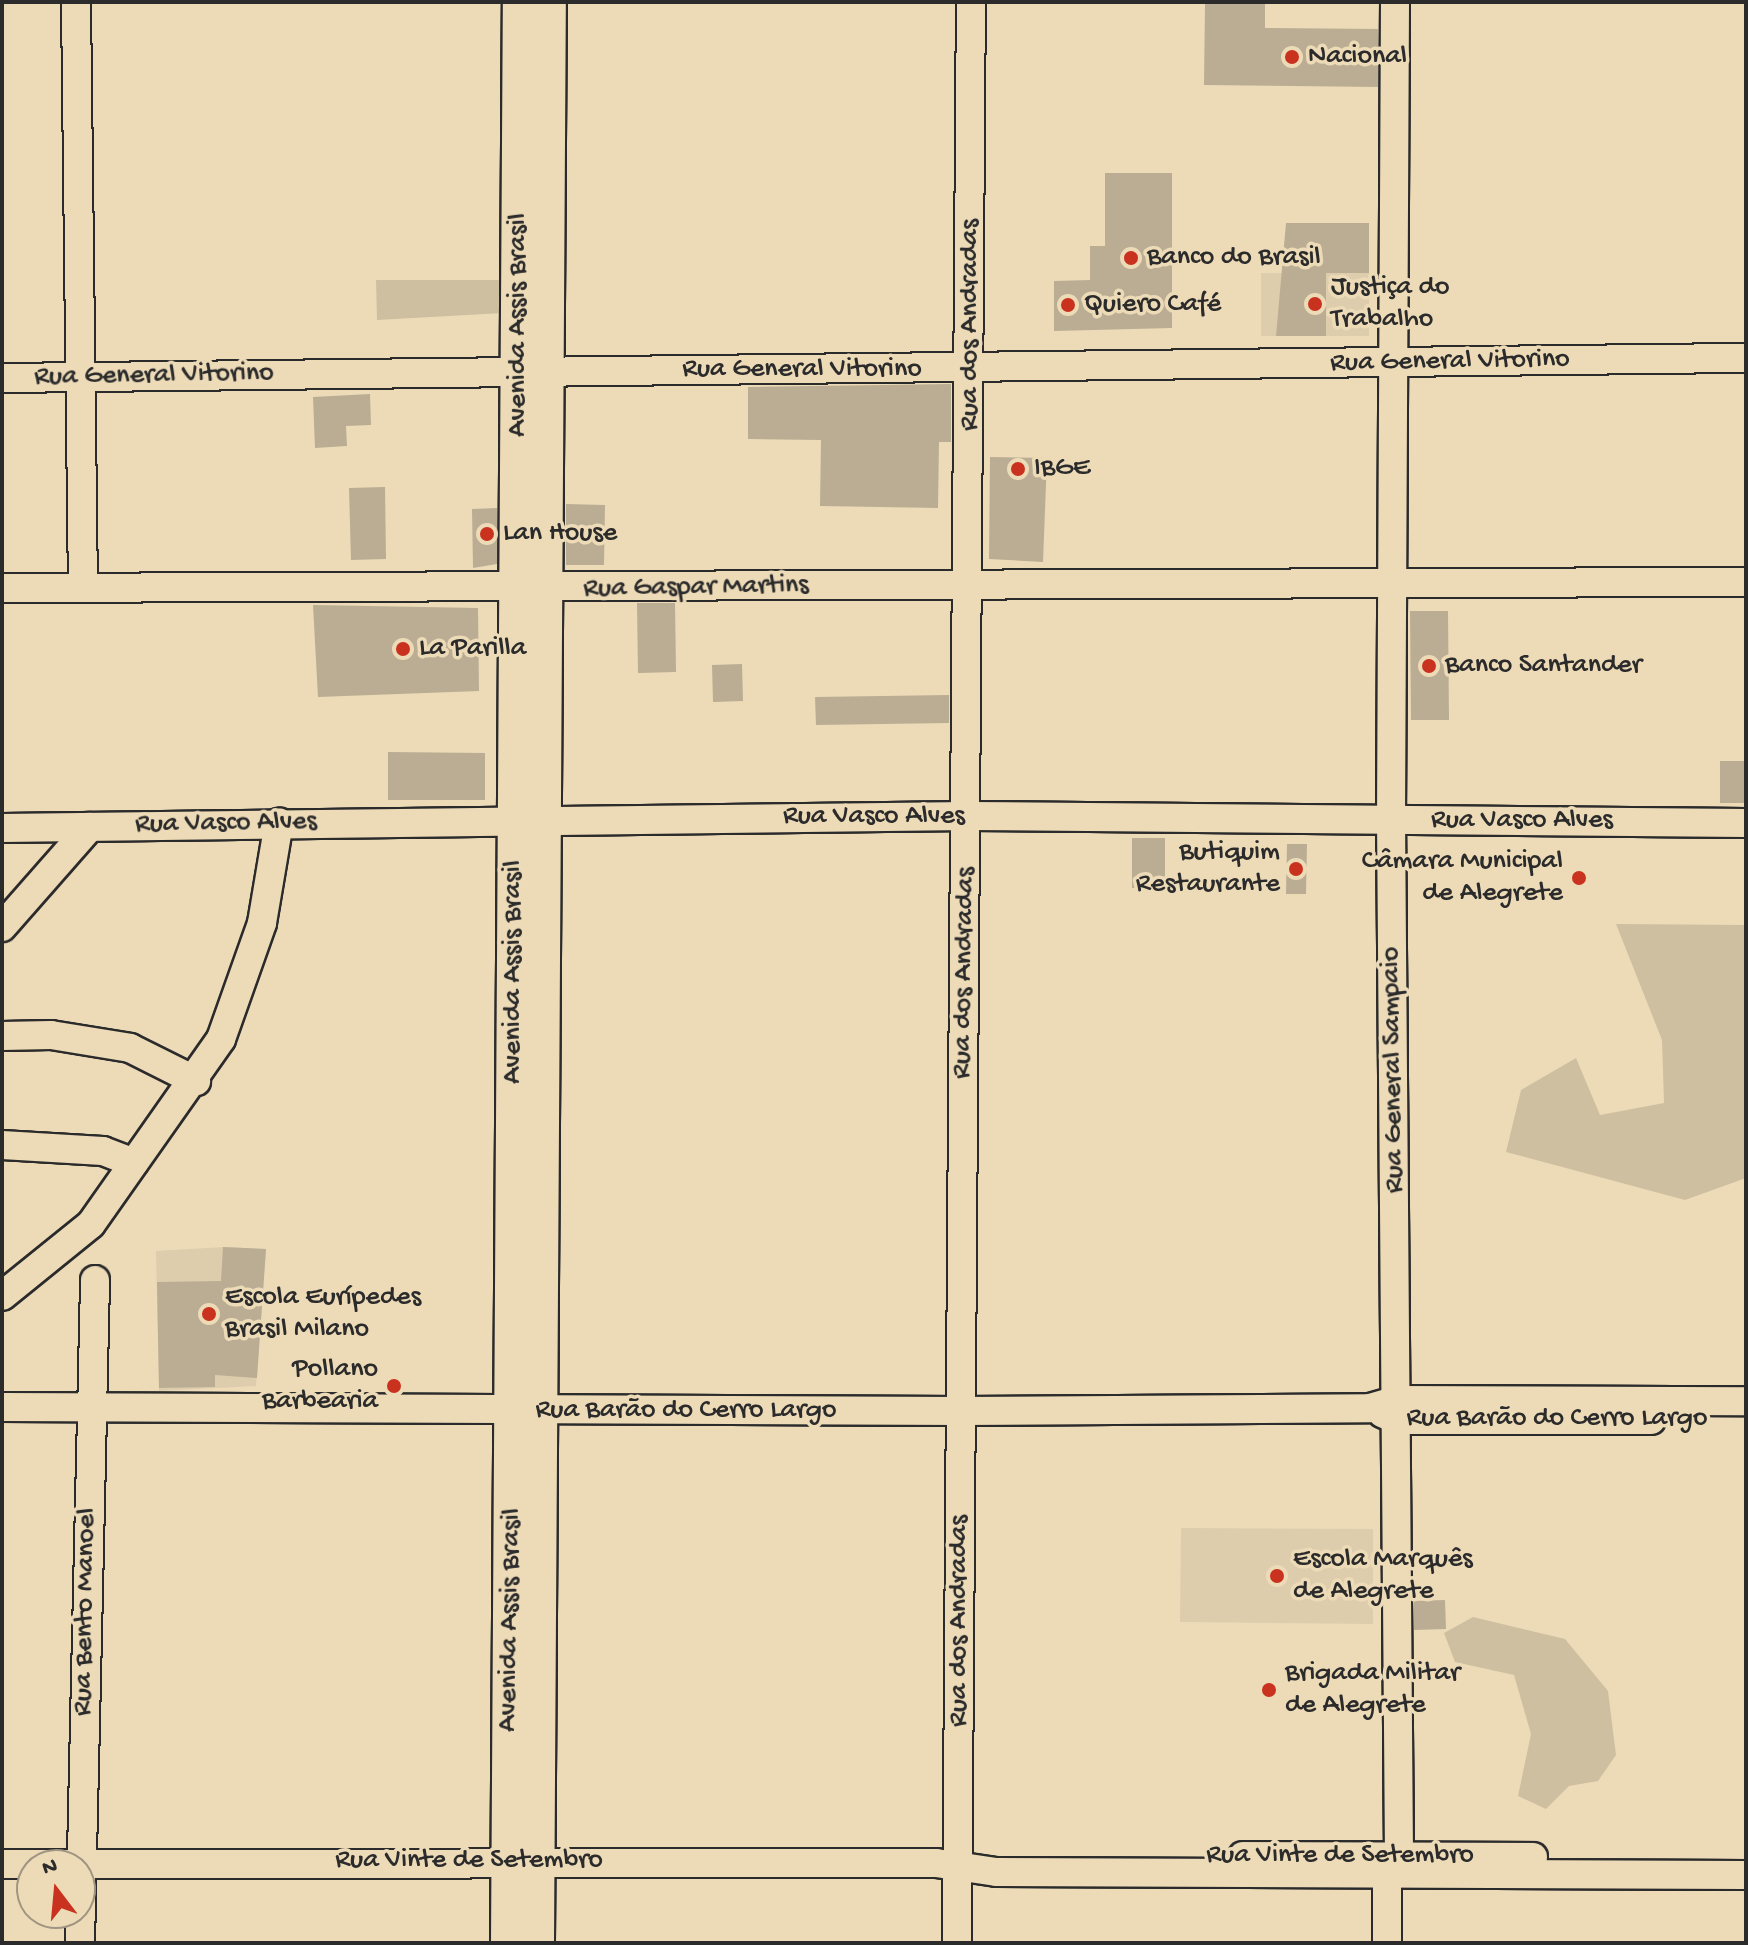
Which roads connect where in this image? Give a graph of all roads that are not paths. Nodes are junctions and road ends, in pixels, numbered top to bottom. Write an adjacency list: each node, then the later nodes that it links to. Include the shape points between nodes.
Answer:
1 (76, 2): 11 (street)
2 (521, 2): 6 (main road, Avenida Assis Brasil)
3 (548, 2): 6 (main road, Avenida Assis Brasil)
4 (971, 2): 9 (street, Rua dos Andradas)
5 (1395, 2): 8 (street, Rua General Sampaio)
6 (534, 203): 10 (main road, Avenida Assis Brasil)
7 (1746, 358): 8 (street, Rua General Vitorino)
8 (1395, 362): 9 (street, Rua General Vitorino); 15 (street, Rua General Sampaio)
9 (971, 370): 10 (street, Rua General Vitorino); 14 (street, Rua dos Andradas)
10 (533, 371): 11 (street, Rua General Vitorino); 18 (main road, Avenida Assis Brasil)
11 (77, 377): 12 (street, Rua General Vitorino); 17 (street)
12 (2, 378)
13 (1746, 582): 15 (street, Rua Gaspar Martins)
14 (969, 584): 15 (street, Rua Gaspar Martins); 18 (street, Rua Gaspar Martins); 19 (street, Rua dos Andradas)
15 (1390, 584): 21 (street, Rua General Sampaio)
16 (2, 588): 17 (street, Rua Gaspar Martins)
17 (83, 588): 18 (street, Rua Gaspar Martins)
18 (531, 590): 20 (main road, Avenida Assis Brasil)
19 (968, 816): 20 (street, Rua Vasco Alves); 21 (street, Rua Vasco Alves); 38 (street, Rua dos Andradas)
20 (529, 820): 22 (street, Rua Vasco Alves); 37 (main road, Avenida Assis Brasil)
21 (1391, 820): 23 (street, Rua Vasco Alves); 36 (street, Rua General Sampaio)
22 (279, 822): 24 (street, Rua Vasco Alves); 28 (street, via 262,923 221,1039)
23 (1746, 823)
24 (90, 827): 25 (street, Rua Vasco Alves); 26 (street)
25 (2, 828)
26 (2, 927)
27 (2, 1036): 28 (street, via 51,1035 130,1048)
28 (196, 1081): 30 (street)
29 (2, 1145): 30 (street, via 103,1151)
30 (134, 1163): 32 (street, via 91,1224)
31 (95, 1280): 35 (street, Rua Bento Manoel)
32 (2, 1296)
33 (1746, 1401): 36 (street, Rua Barão do Cerro Largo)
34 (2, 1407): 35 (street, Rua Barão do Cerro Largo)
35 (90, 1408): 37 (street, Rua Barão do Cerro Largo); 40 (street, Rua Bento Manoel)
36 (1398, 1410): 38 (street, Rua Barão do Cerro Largo); 39 (street, Rua Barão do Cerro Largo); 45 (street, Rua General Sampaio)
37 (526, 1411): 38 (street, Rua Barão do Cerro Largo); 42 (main road, Avenida Assis Brasil)
38 (960, 1411): 43 (street, Rua dos Andradas)
39 (1746, 1420)
40 (81, 1849)
41 (1746, 1856): 45 (street, Rua Vinte de Setembro)
42 (523, 1861): 43 (street, Rua Vinte de Setembro); 44 (street, Rua Vinte de Setembro); 47 (main road, Avenida Assis Brasil); 48 (main road, Avenida Assis Brasil)
43 (951, 1862): 45 (street, Rua Vinte de Setembro); 49 (street, Rua dos Andradas)
44 (96, 1863)
45 (1393, 1867): 46 (street, Rua Vinte de Setembro); 50 (street, Rua General Sampaio)
46 (1746, 1875)
47 (509, 1943)
48 (536, 1943)
49 (957, 1943)
50 (1387, 1943)

